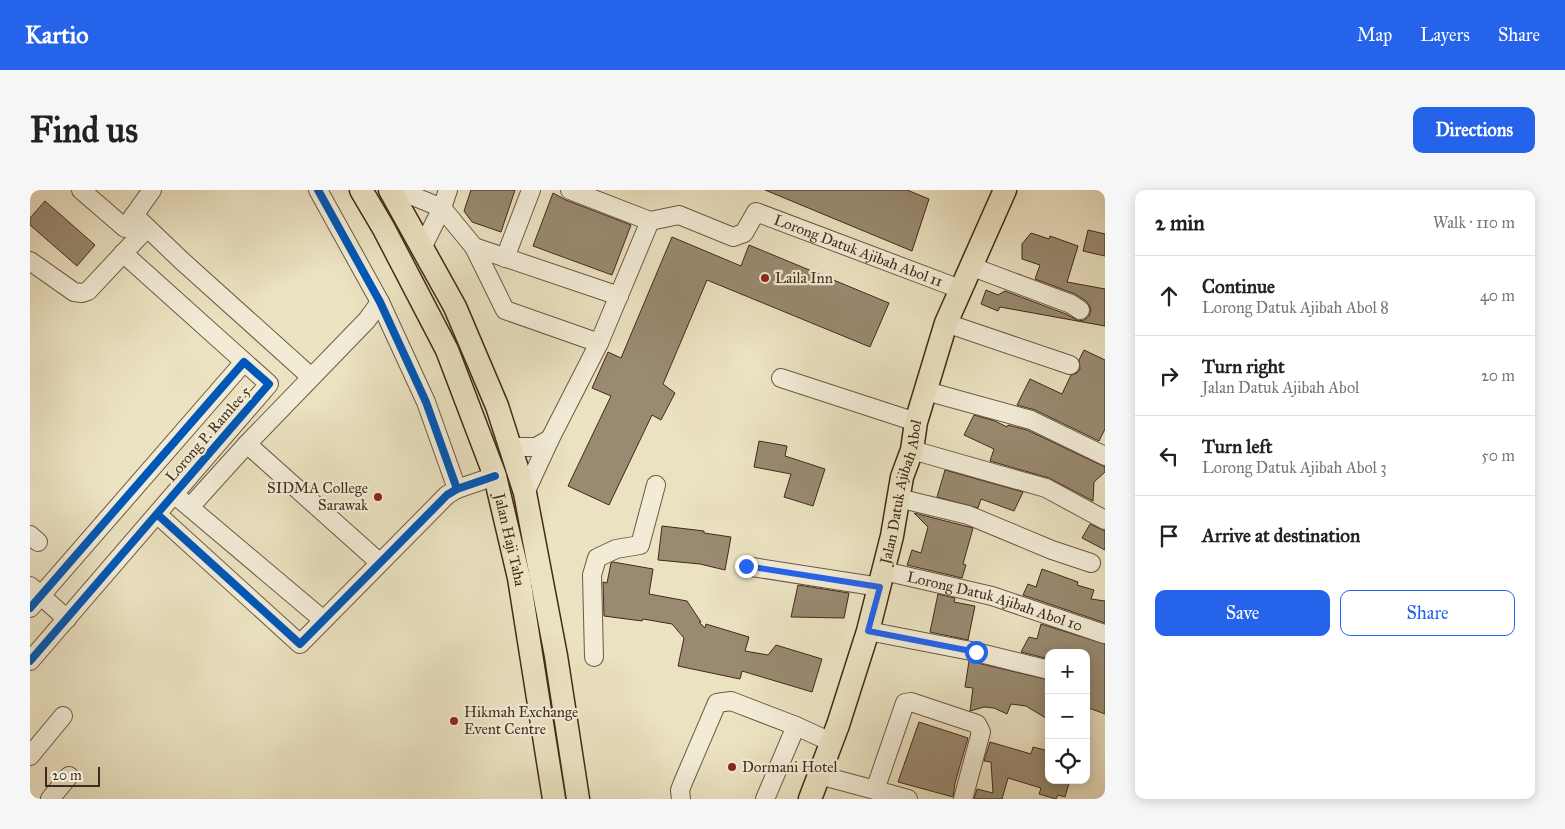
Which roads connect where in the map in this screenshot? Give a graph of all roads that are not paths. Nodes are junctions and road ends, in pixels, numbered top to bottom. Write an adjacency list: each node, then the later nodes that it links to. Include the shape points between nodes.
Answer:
1 (81, 190): 12 (street, via 125,228)
2 (152, 190): 12 (street)
3 (318, 190): 23 (street)
4 (361, 190): 38 (main road, Jalan Haji Taha, via 447,350)
5 (390, 190): 16 (main road, Jalan Haji Taha)
6 (398, 190): 11 (street)
7 (448, 190): 11 (street)
8 (530, 190): 18 (street)
9 (570, 190): 13 (street)
10 (1005, 190): 20 (main road, Jalan Datuk Ajibah Abol)
11 (442, 208): 15 (street); 16 (street)
12 (134, 215): 14 (street)
13 (650, 221): 21 (street, Lorong Datuk Ajibah Abol 11, via 679,215 733,237 744,233 756,212); 22 (street)
14 (147, 228): 17 (street); 29 (street)
15 (474, 247): 18 (street); 26 (street, via 505,310)
16 (422, 248): 35 (main road, Jalan Haji Taha, via 455,307 497,406)
17 (123, 253): 19 (street, via 88,291 82,293 74,292); 27 (street)
18 (506, 258): 22 (street)
19 (30, 261)
20 (970, 266): 21 (main road, Jalan Datuk Ajibah Abol); 24 (street)
21 (960, 289): 25 (main road, Jalan Datuk Ajibah Abol)
22 (619, 296): 26 (street)
23 (380, 302): 29 (street, via 367,320); 40 (street, via 426,402)
24 (1080, 310)
25 (946, 323): 28 (street); 31 (main road, Jalan Datuk Ajibah Abol)
26 (600, 343): 33 (street)
27 (244, 362): 41 (street, Lorong P. Ramlee 5, via 269,384); 51 (street, Lorong P. Ramlee 5)
28 (1070, 365)
29 (311, 376): 34 (street)
30 (781, 378): 32 (street)
31 (926, 391): 32 (main road, Jalan Datuk Ajibah Abol); 37 (street, via 1031,420)
32 (916, 422): 36 (main road, Jalan Datuk Ajibah Abol)
33 (550, 439): 35 (street, via 536,447); 42 (street)
34 (247, 444): 44 (street); 47 (street)
35 (509, 447): 42 (main road, Jalan Haji Taha)
36 (912, 450): 43 (main road, Jalan Datuk Ajibah Abol); 46 (street, via 1046,488)
37 (1105, 456)
38 (495, 476): 40 (street); 67 (main road, Jalan Haji Taha, via 519,578)
39 (656, 486): 56 (street, via 640,545 616,549 597,558 592,575)
40 (457, 489): 47 (street)
41 (174, 494): 44 (street); 45 (street, Lorong P. Ramlee 5)
42 (525, 494): 68 (main road, Jalan Haji Taha, via 556,656)
43 (898, 498): 48 (street, via 968,515); 50 (main road, Jalan Datuk Ajibah Abol)
44 (190, 507): 53 (street)
45 (157, 514): 52 (street, Lorong P. Ramlee 5); 53 (street, via 300,644)
46 (1105, 520)
47 (379, 562): 53 (street)
48 (1091, 563)
49 (746, 566): 50 (street, Lorong Datuk Ajibah Abol 10)
50 (882, 579): 54 (main road, Jalan Datuk Ajibah Abol); 55 (street, Lorong Datuk Ajibah Abol 10, via 992,596)
51 (34, 596): 52 (street)
52 (67, 619): 57 (street, Lorong P. Ramlee 5)
53 (322, 619)
54 (868, 631): 58 (street); 61 (main road, Jalan Datuk Ajibah Abol)
55 (1104, 634)
56 (594, 657)
57 (30, 661)
58 (1045, 669)
59 (63, 716): 62 (street)
60 (796, 726): 61 (street); 69 (street, via 731,701 717,703 680,790); 70 (street)
61 (831, 742): 63 (main road, Jalan Datuk Ajibah Abol)
62 (30, 756)
63 (819, 775): 65 (street); 71 (main road, Jalan Datuk Ajibah Abol)
64 (69, 776): 66 (street)
65 (875, 790): 72 (street); 73 (street, via 905,703 911,702 977,724 981,732)
66 (50, 799)
67 (554, 799)
68 (578, 799)
69 (681, 799)
70 (765, 799)
71 (810, 799)
72 (908, 799)
73 (962, 799)

